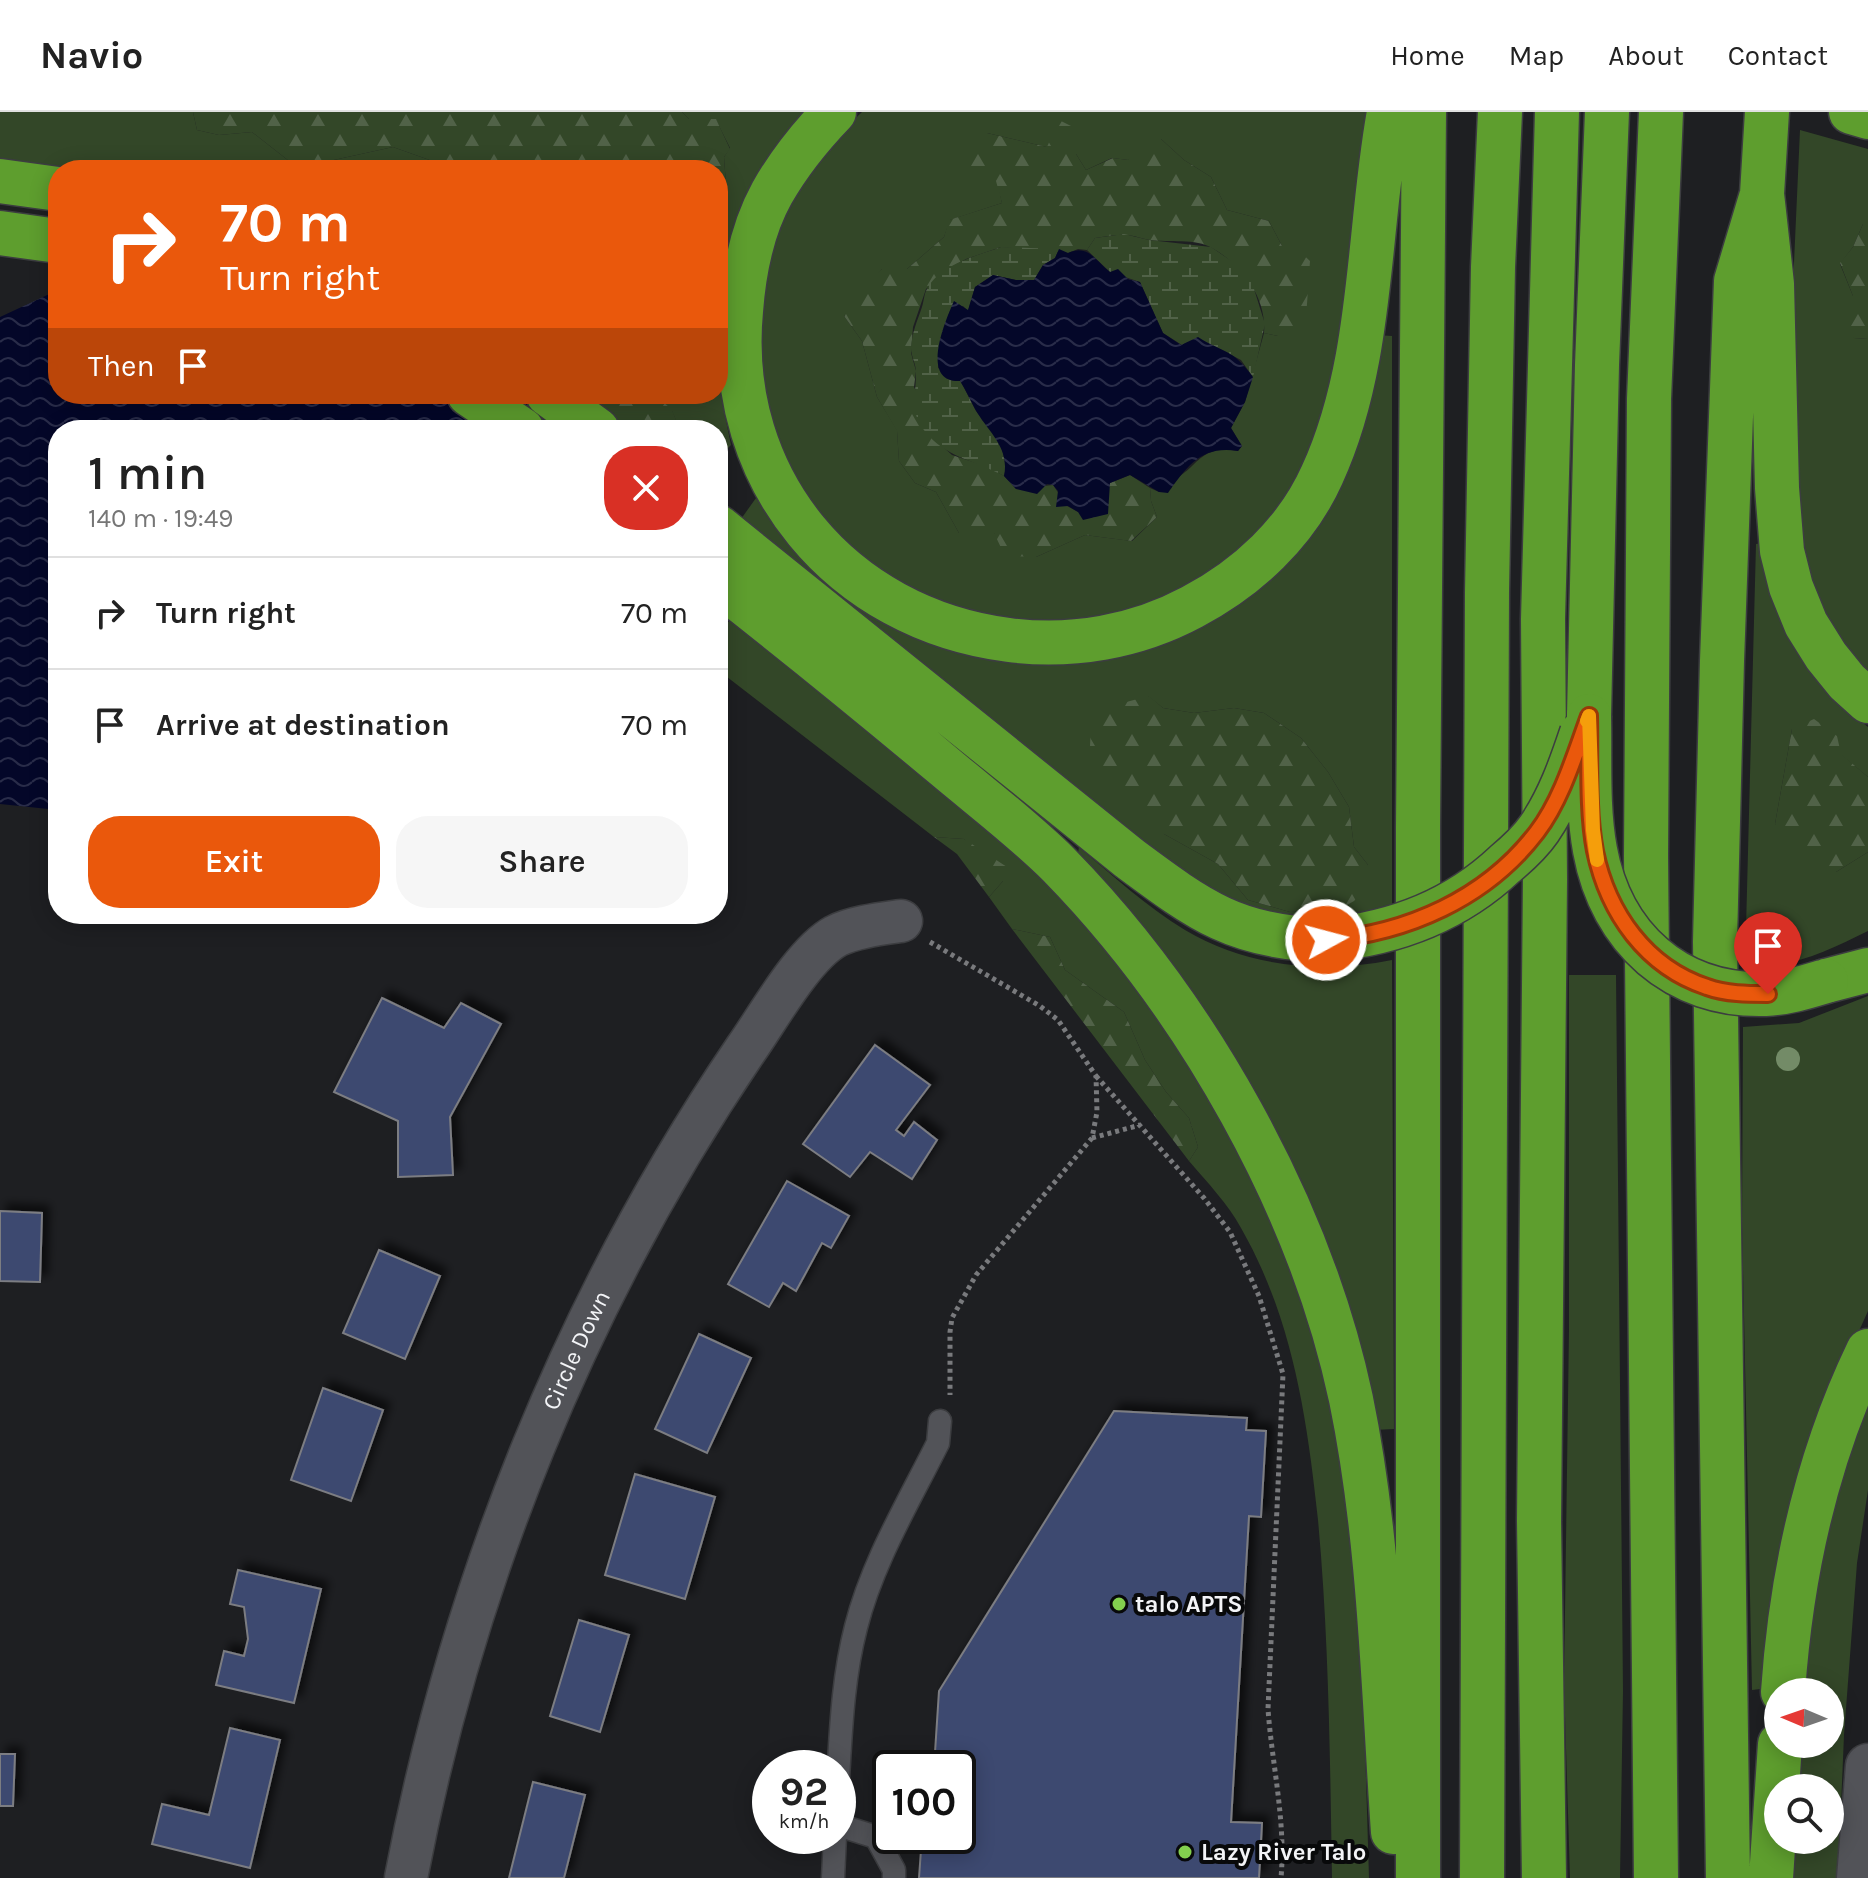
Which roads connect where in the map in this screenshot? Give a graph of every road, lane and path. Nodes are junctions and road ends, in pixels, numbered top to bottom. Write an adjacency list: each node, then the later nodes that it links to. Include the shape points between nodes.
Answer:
1 (834, 112): 2 (highway, via 771,195 747,263 739,358 752,432 767,468 804,530 850,576 912,615 981,637 1057,643 1145,628 1208,599 1257,563 1303,509 1338,432 1353,374)
2 (1389, 112)
3 (1424, 112): 43 (highway)
4 (1500, 112): 44 (highway, via 1487,607)
5 (1557, 112): 45 (highway, via 1543,619 1539,1521)
6 (1607, 112): 23 (highway)
7 (1661, 112): 46 (highway, via 1649,399 1646,841)
8 (1767, 112): 13 (highway)
9 (1851, 112): 10 (highway)
10 (1868, 117)
11 (0, 181): 12 (highway)
12 (48, 188)
13 (1762, 194): 22 (highway, via 1772,284 1782,551 1806,624 1833,665); 47 (highway, via 1736,281 1715,942)
14 (0, 233): 15 (highway)
15 (48, 240)
16 (484, 404): 18 (highway)
17 (562, 404): 19 (highway)
18 (507, 420)
19 (583, 420)
20 (728, 535): 23 (highway, bridge, via 1129,858 1181,897 1241,928 1326,940 1413,922 1453,904 1489,880 1538,831)
21 (728, 591): 42 (highway, via 1058,865 1127,941 1171,1000 1264,1154 1318,1287 1350,1397 1363,1466)
22 (1868, 701)
23 (1589, 716): 25 (highway, bridge, via 1594,848 1614,908 1643,948 1684,978 1722,991 1794,991)
24 (901, 921): 26 (path, via 1058,1020); 38 (street, Circle Down, via 836,936 795,977 722,1086 609,1280 538,1435 478,1597 430,1766)
25 (1855, 973)
26 (1096, 1076): 27 (path); 28 (path)
27 (1140, 1125): 28 (path); 41 (path, via 1230,1232 1259,1296 1283,1374 1268,1709 1281,1818)
28 (1092, 1138): 30 (path, via 961,1298 950,1332 950,1393)
29 (1868, 1351): 31 (highway, via 1828,1450 1809,1516)
30 (940, 1421): 32 (lane, via 938,1443 874,1573 856,1626)
31 (1785, 1678)
32 (840, 1750)
33 (1779, 1758): 48 (highway)
34 (1868, 1766): 35 (street)
35 (1866, 1822): 49 (street)
36 (856, 1831): 40 (lane, via 876,1837)
37 (834, 1854): 39 (lane)
38 (406, 1878)
39 (833, 1878)
40 (894, 1878)
41 (1281, 1878)
42 (1396, 1878)
43 (1418, 1878)
44 (1482, 1878)
45 (1544, 1878)
46 (1656, 1878)
47 (1728, 1878)
48 (1771, 1878)
49 (1859, 1878)

